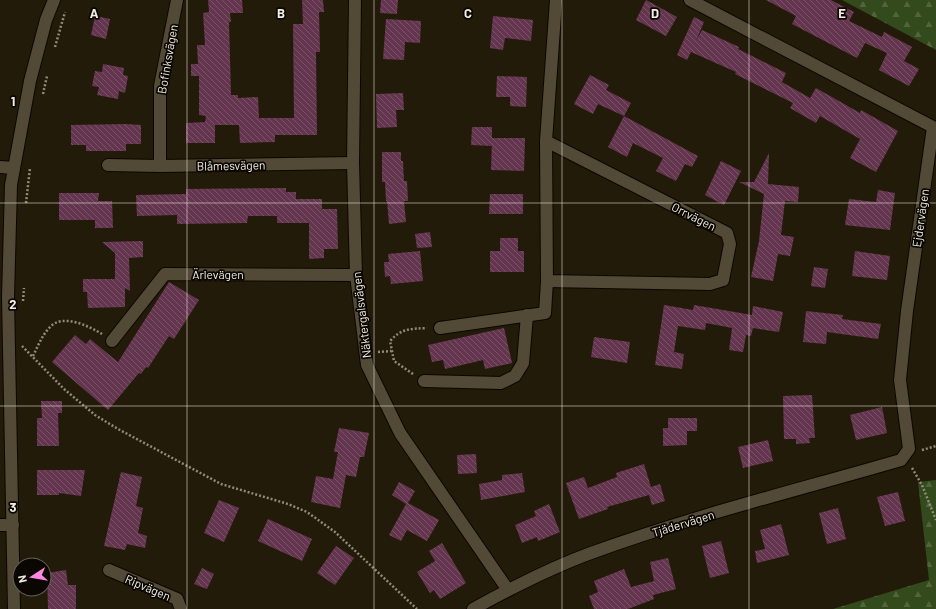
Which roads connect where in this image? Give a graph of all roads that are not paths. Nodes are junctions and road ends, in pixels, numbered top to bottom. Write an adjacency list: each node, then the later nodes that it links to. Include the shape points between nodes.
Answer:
1 (54, 0): 11 (street, via 30,81)
2 (177, 0): 9 (street, Bofinksvägen, via 160,86)
3 (355, 0): 7 (street, Näktergalsvägen)
4 (556, 0): 6 (street)
5 (690, 0): 18 (street, Ejdervägen, via 933,126 900,380 909,449)
6 (546, 141): 13 (street); 13 (street, Orrvägen, via 728,233 730,244 723,280 710,284)
7 (353, 162): 9 (street, Blåmesvägen); 12 (street, Näktergalsvägen)
8 (108, 165): 9 (street, Blåmesvägen)
9 (160, 166)
10 (0, 167): 11 (street)
11 (14, 168): 20 (street, via 11,185 8,297)
12 (356, 275): 16 (street, Ärlevägen, via 166,274); 22 (street, Näktergalsvägen, via 367,365 400,433)
13 (547, 281): 14 (street, via 545,312)
14 (527, 315): 15 (street); 17 (street, via 523,363 515,376 501,383)
15 (440, 328)
16 (112, 341)
17 (424, 381)
18 (903, 458): 22 (street, Tjädervägen, via 590,553)
19 (0, 525): 20 (street)
20 (13, 525): 23 (street)
21 (109, 570): 24 (street, Ripvägen, via 177,599)
22 (508, 590): 25 (street, Tjädervägen)
23 (14, 609)
24 (181, 609)
25 (473, 609)

